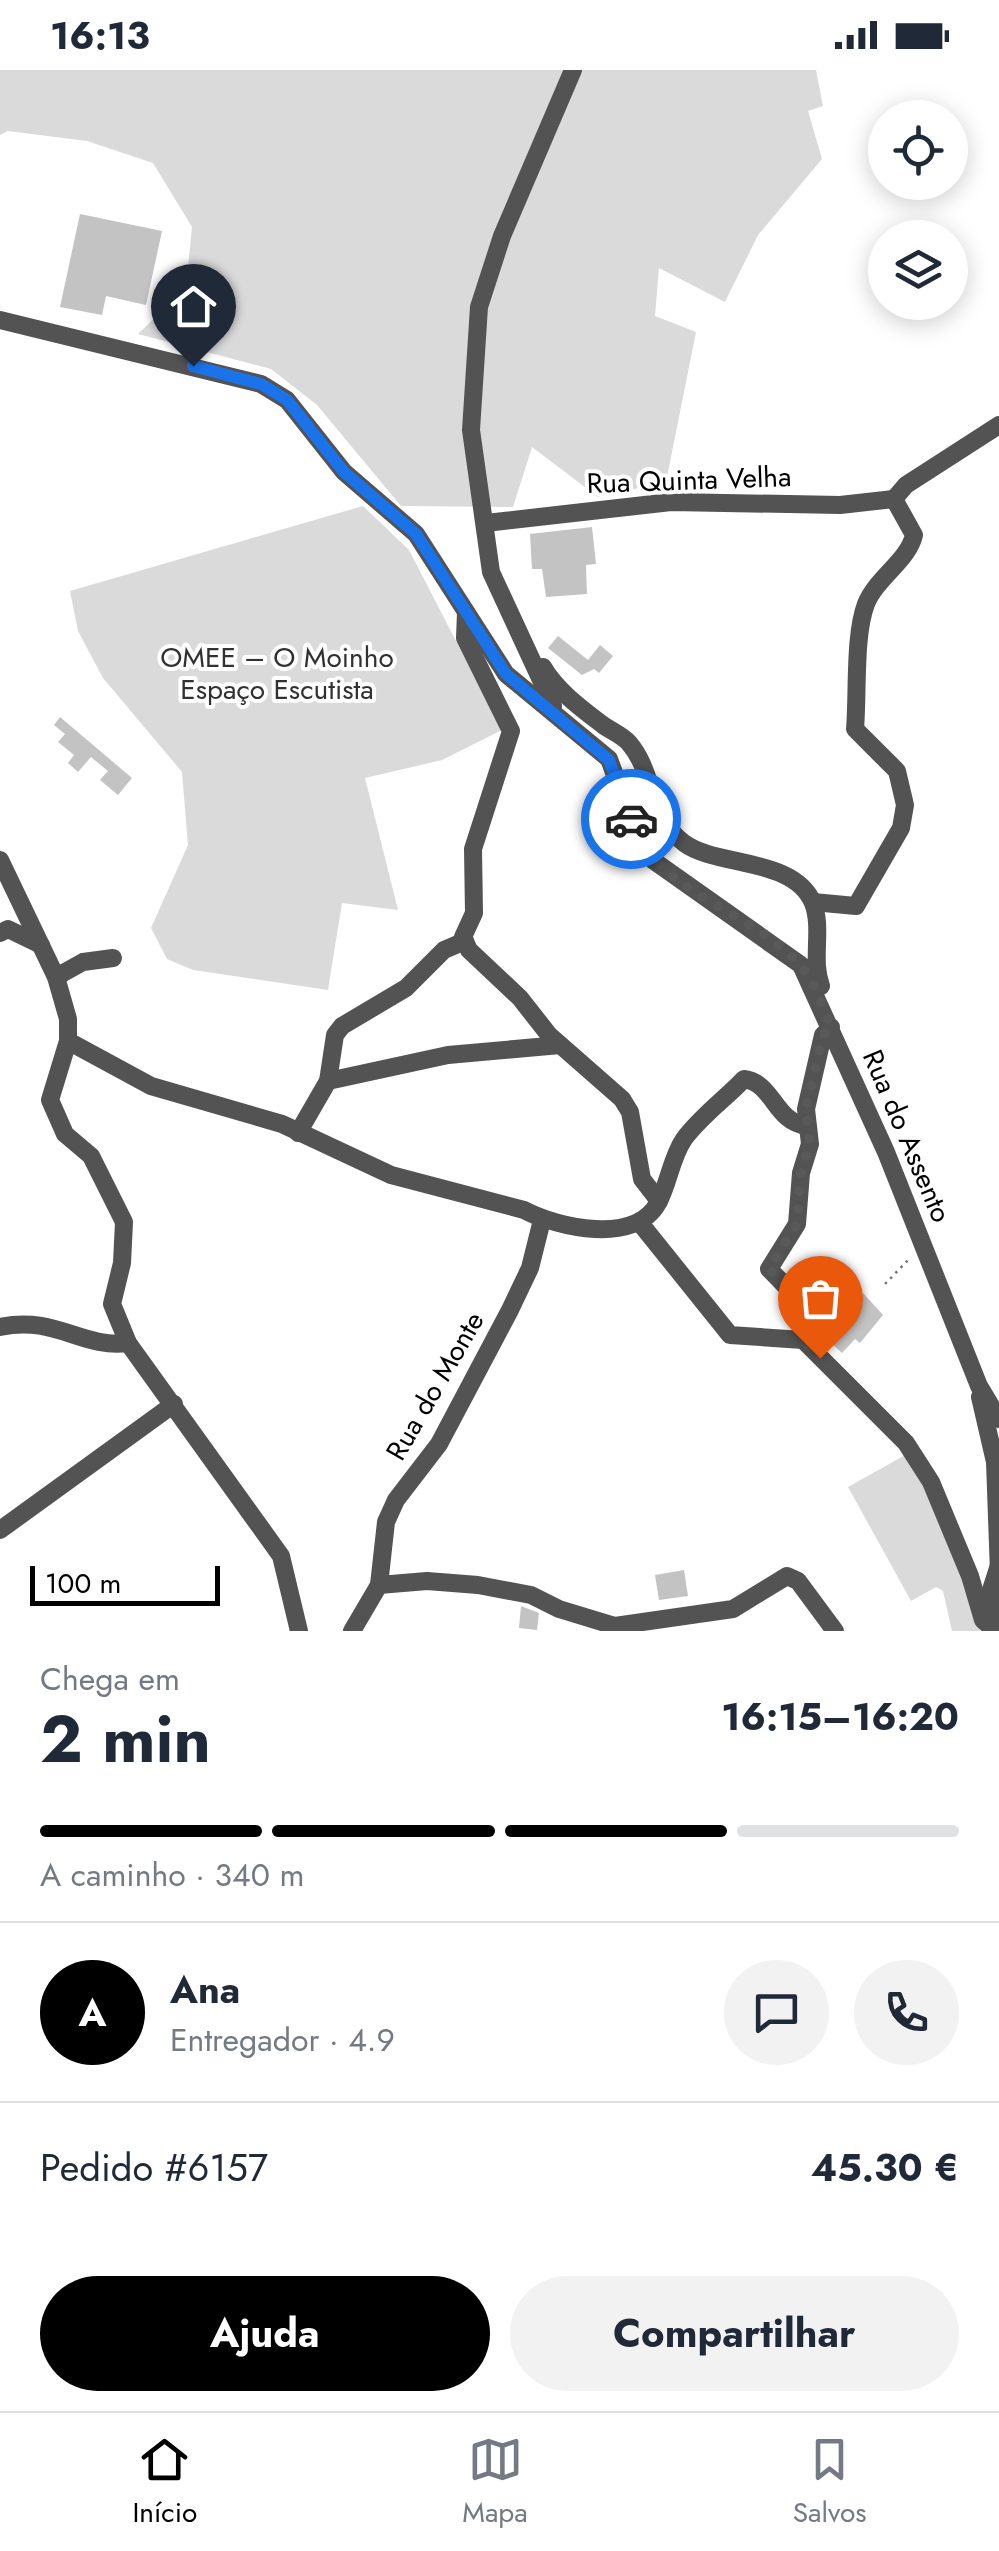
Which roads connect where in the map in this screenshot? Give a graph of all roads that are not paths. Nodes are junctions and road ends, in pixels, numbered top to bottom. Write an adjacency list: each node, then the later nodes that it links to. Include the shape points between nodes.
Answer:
1 (573, 70): 5 (street, via 479,306 472,430)
2 (0, 320): 6 (street, Rua do Assento, via 232,375 287,400 344,472 416,534)
3 (999, 426): 4 (street, via 906,484)
4 (894, 499): 5 (street, Rua Quinta Velha, via 774,506 672,502); 10 (street, via 914,535 864,609 855,729 896,771 904,786 903,817 856,906)
5 (486, 523): 7 (street, via 491,572)
6 (466, 612): 8 (street, Rua do Assento, via 506,674); 12 (street, via 464,638 511,731 473,849 474,912)
7 (528, 653): 8 (street); 10 (street, via 560,689 630,744 659,816 682,842 704,855 762,865)
8 (558, 715): 16 (street, Rua do Assento, via 609,760 641,846 654,862 801,966)
9 (0, 860): 13 (street)
10 (812, 902): 16 (street, via 814,960)
11 (0, 933): 13 (street, via 8,929)
12 (465, 941): 18 (street); 19 (street, via 444,950 406,988 342,1026)
13 (42, 945): 15 (street)
14 (113, 958): 15 (street, via 84,962)
15 (56, 977): 17 (street)
16 (829, 1024): 20 (street, via 806,1109); 28 (street, Rua do Assento)
17 (68, 1041): 21 (street, via 151,1086); 27 (street, via 50,1100 65,1134 91,1156 124,1222 112,1304)
18 (560, 1045): 19 (street, via 448,1055); 22 (street, via 622,1098 642,1179)
19 (328, 1081): 21 (street)
20 (808, 1126): 22 (street, via 784,1118 762,1085 744,1079 682,1142); 26 (street, via 797,1224 769,1269 806,1308)
21 (290, 1128): 23 (street, via 391,1174)
22 (659, 1201): 24 (street)
23 (542, 1220): 24 (street, via 610,1228); 34 (street, Rua do Monte, via 510,1310 439,1444 386,1522)
24 (640, 1223): 26 (street, via 730,1335)
25 (0, 1327): 27 (street, via 32,1322 110,1346)
26 (803, 1340): 38 (street, via 906,1442 931,1482 983,1620)
27 (128, 1343): 29 (street)
28 (978, 1386): 30 (street); 31 (street)
29 (174, 1404): 32 (street); 35 (street, via 280,1556)
30 (999, 1419)
31 (997, 1457): 33 (street)
32 (0, 1530)
33 (999, 1569): 38 (street, via 991,1590)
34 (379, 1585): 36 (street, Rua do Monte); 37 (street, via 427,1581 513,1592 615,1626 733,1609 787,1576 798,1581)
35 (300, 1631)
36 (352, 1631)
37 (834, 1631)
38 (994, 1631)

